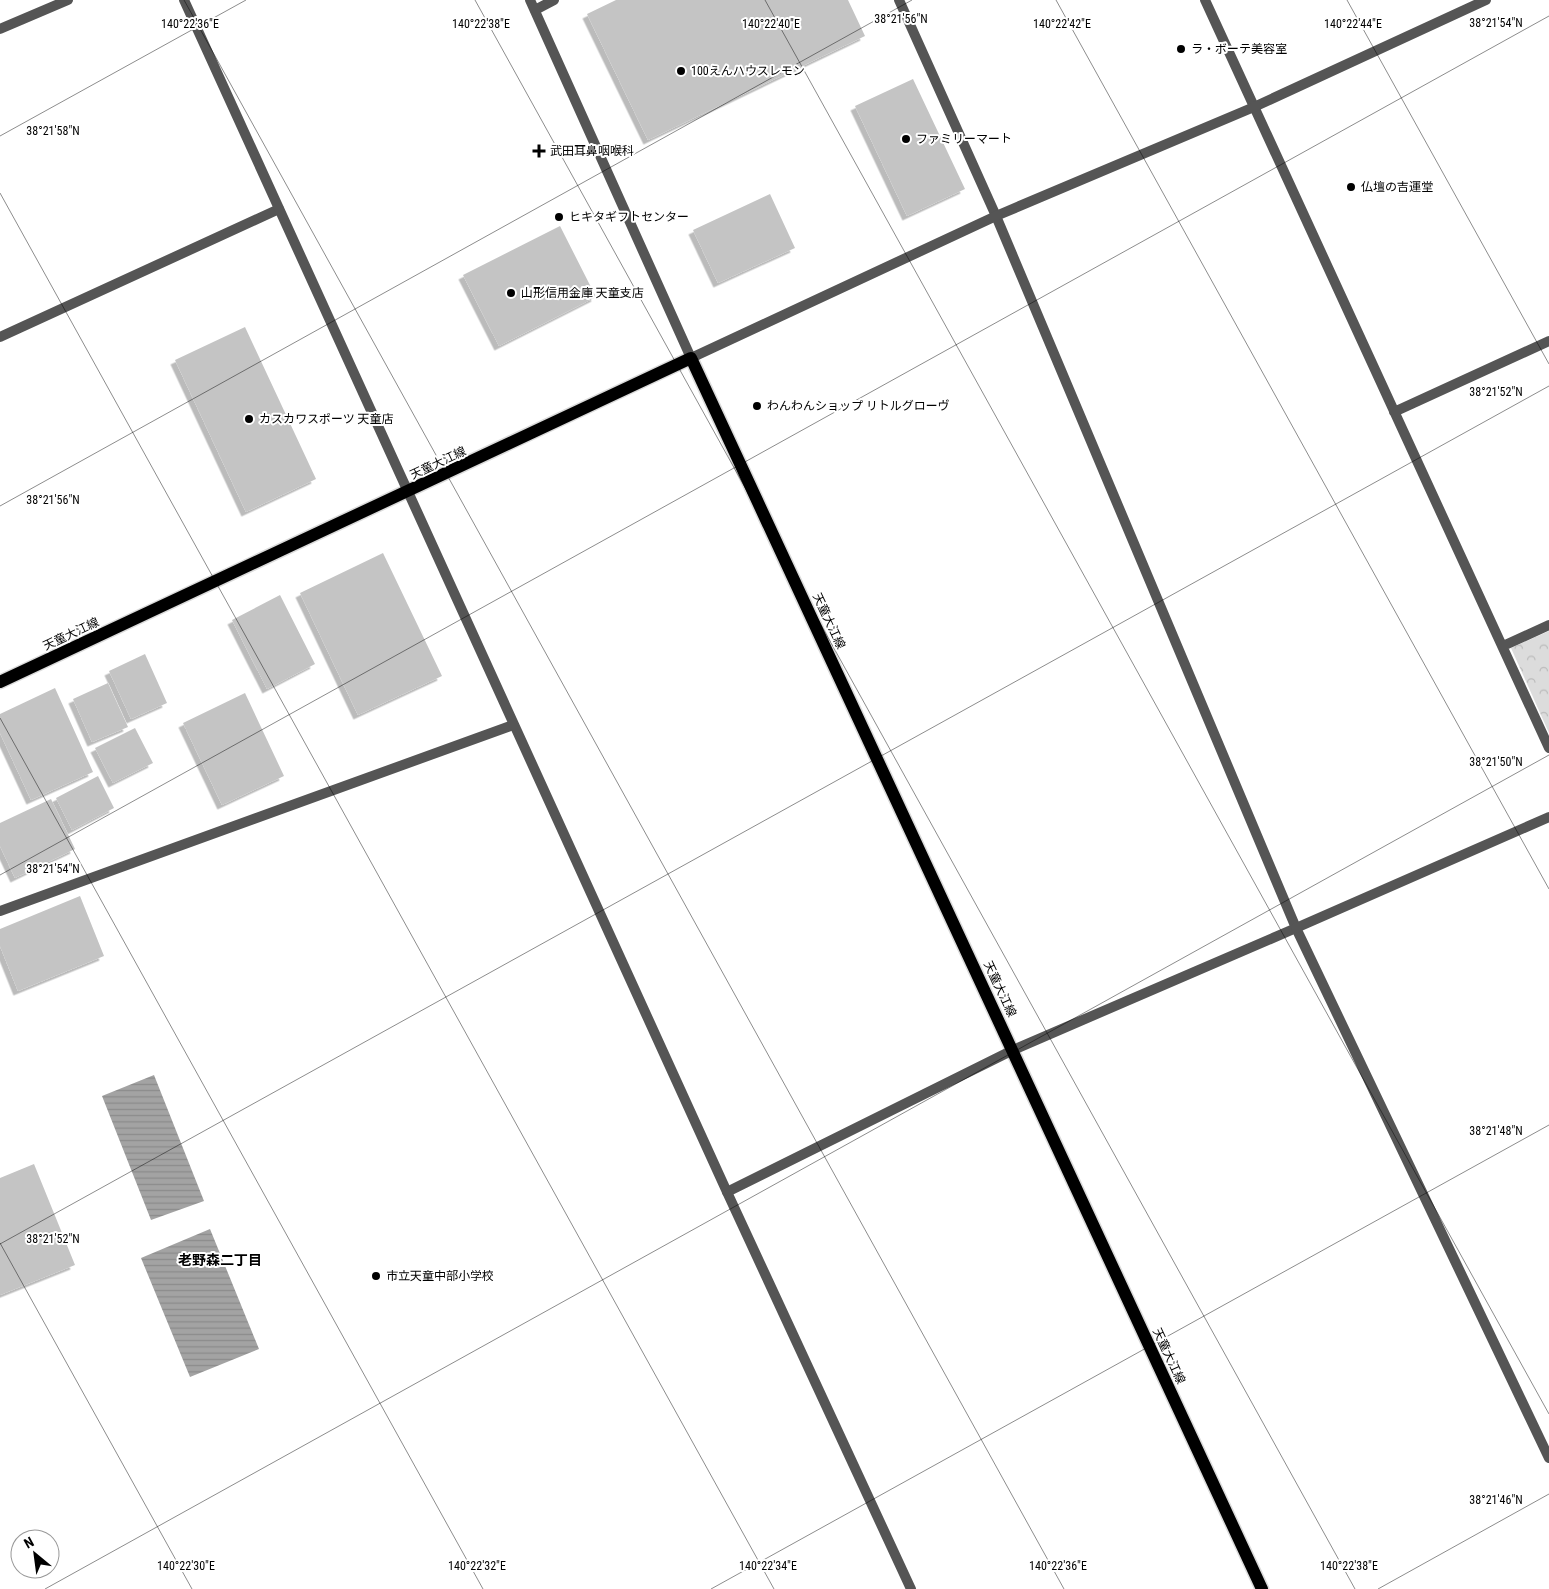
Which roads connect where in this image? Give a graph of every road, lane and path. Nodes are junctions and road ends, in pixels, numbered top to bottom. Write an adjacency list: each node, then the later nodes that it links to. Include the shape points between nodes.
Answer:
1 (68, 0): 8 (street)
2 (184, 0): 10 (street)
3 (554, 0): 7 (street)
4 (898, 0): 11 (street)
5 (1205, 0): 9 (street)
6 (1486, 0): 9 (street)
7 (532, 5): 14 (street)
8 (0, 29)
9 (1254, 107): 11 (street); 15 (street)
10 (279, 209): 12 (street); 16 (street)
11 (996, 216): 14 (street); 24 (street)
12 (0, 337)
13 (1549, 341): 15 (street)
14 (691, 358): 16 (main road, 天童大江線); 25 (main road, 天童大江線)
15 (1394, 412): 18 (street)
16 (409, 492): 19 (main road, 天童大江線); 20 (street)
17 (1549, 625): 18 (street)
18 (1503, 646): 21 (street)
19 (0, 682)
20 (513, 725): 23 (street); 26 (street)
21 (1549, 748)
22 (1549, 817): 24 (street)
23 (0, 911)
24 (1296, 928): 25 (street); 27 (street)
25 (1013, 1050): 26 (street); 29 (main road, 天童大江線)
26 (727, 1192): 28 (street)
27 (1549, 1458)
28 (911, 1589)
29 (1262, 1589)

